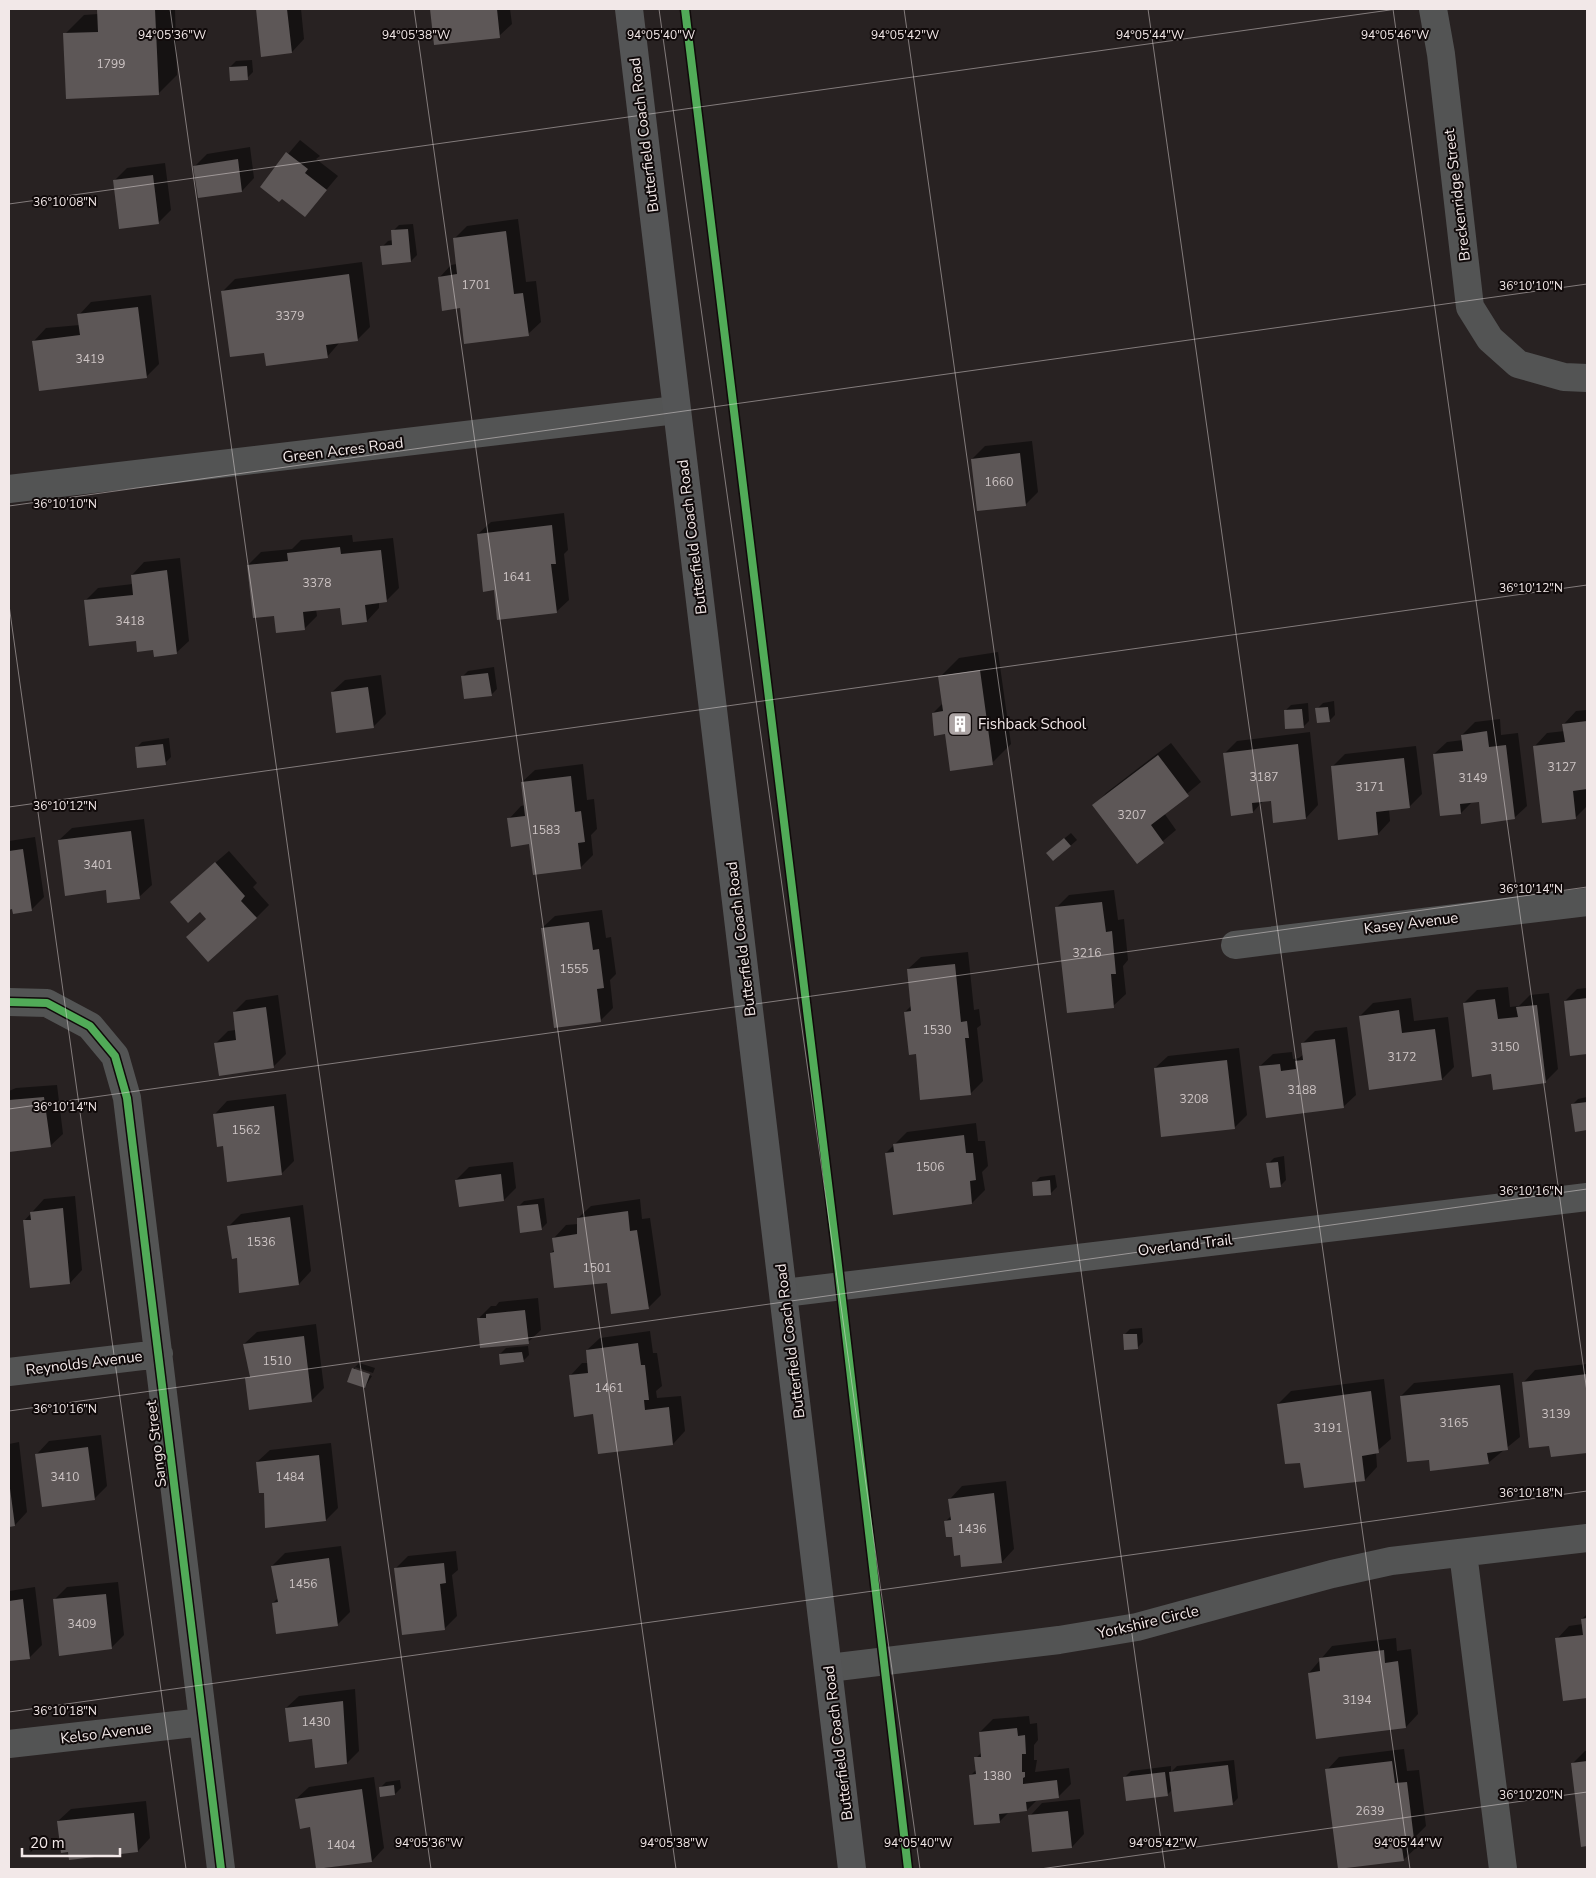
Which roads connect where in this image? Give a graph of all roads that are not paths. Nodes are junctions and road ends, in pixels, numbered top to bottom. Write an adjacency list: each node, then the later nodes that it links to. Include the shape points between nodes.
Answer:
1 (629, 9): 4 (main road, Butterfield Coach Road)
2 (1433, 9): 3 (street, Breckenridge Street, via 1470,307 1490,340 1518,364 1564,377)
3 (1587, 378)
4 (676, 410): 5 (street, Green Acres Road); 10 (main road, Butterfield Coach Road)
5 (9, 489)
6 (1587, 902): 7 (street, Kasey Avenue)
7 (1235, 944)
8 (9, 1002): 11 (street, Sango Street, via 47,1003 90,1026 115,1056 127,1098)
9 (1587, 1197): 10 (street, Overland Trail)
10 (784, 1293): 15 (main road, Butterfield Coach Road)
11 (159, 1354): 12 (street, Reynolds Avenue); 16 (street, Sango Street)
12 (9, 1372)
13 (1587, 1538): 14 (street, Yorkshire Circle)
14 (1463, 1553): 15 (street, Yorkshire Circle, via 1391,1561 1332,1574 1137,1627 1059,1640); 20 (street)
15 (829, 1668): 19 (main road, Butterfield Coach Road)
16 (203, 1722): 17 (street, Kelso Avenue); 18 (street, Sango Street)
17 (9, 1744)
18 (221, 1869)
19 (852, 1869)
20 (1503, 1869)

